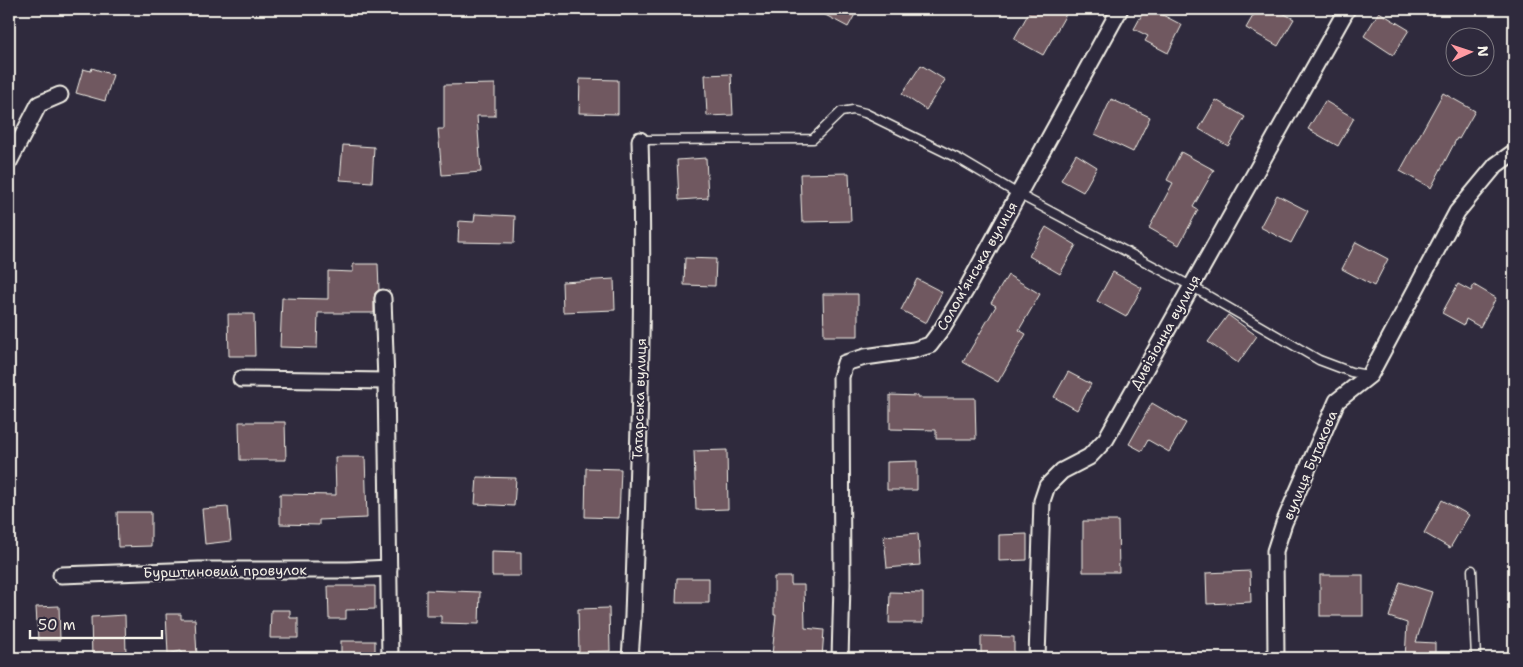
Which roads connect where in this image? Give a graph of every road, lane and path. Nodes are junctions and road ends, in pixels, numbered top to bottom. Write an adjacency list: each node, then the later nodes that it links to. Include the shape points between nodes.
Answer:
1 (1120, 9): 7 (street, Соломʼянська вулиця)
2 (1348, 9): 8 (street, Дивізіонна вулиця)
3 (60, 95): 6 (street, via 39,104)
4 (640, 140): 7 (lane, via 813,139 841,112 853,110 959,159); 17 (street, Татарська вулиця, via 641,331)
5 (1514, 152): 10 (street, вулиця Бутакова, via 1496,165 1457,212)
6 (9, 162)
7 (1018, 194): 8 (lane); 18 (street, Соломʼянська вулиця, via 967,288 930,345 845,363 841,377)
8 (1191, 286): 10 (lane, via 1319,360); 19 (street, Дивізіонна вулиця, via 1106,439 1089,457 1062,471 1047,486 1042,502)
9 (383, 298): 12 (street)
10 (1370, 376): 20 (street, вулиця Бутакова, via 1337,400 1284,524 1275,551)
11 (241, 379): 12 (street)
12 (386, 381): 13 (street)
13 (388, 568): 15 (street, Бурштиновий провулок); 16 (street)
14 (1472, 570): 21 (lane)
15 (61, 575)
16 (390, 658)
17 (630, 658)
18 (840, 658)
19 (1037, 658)
20 (1276, 658)
21 (1476, 658)

